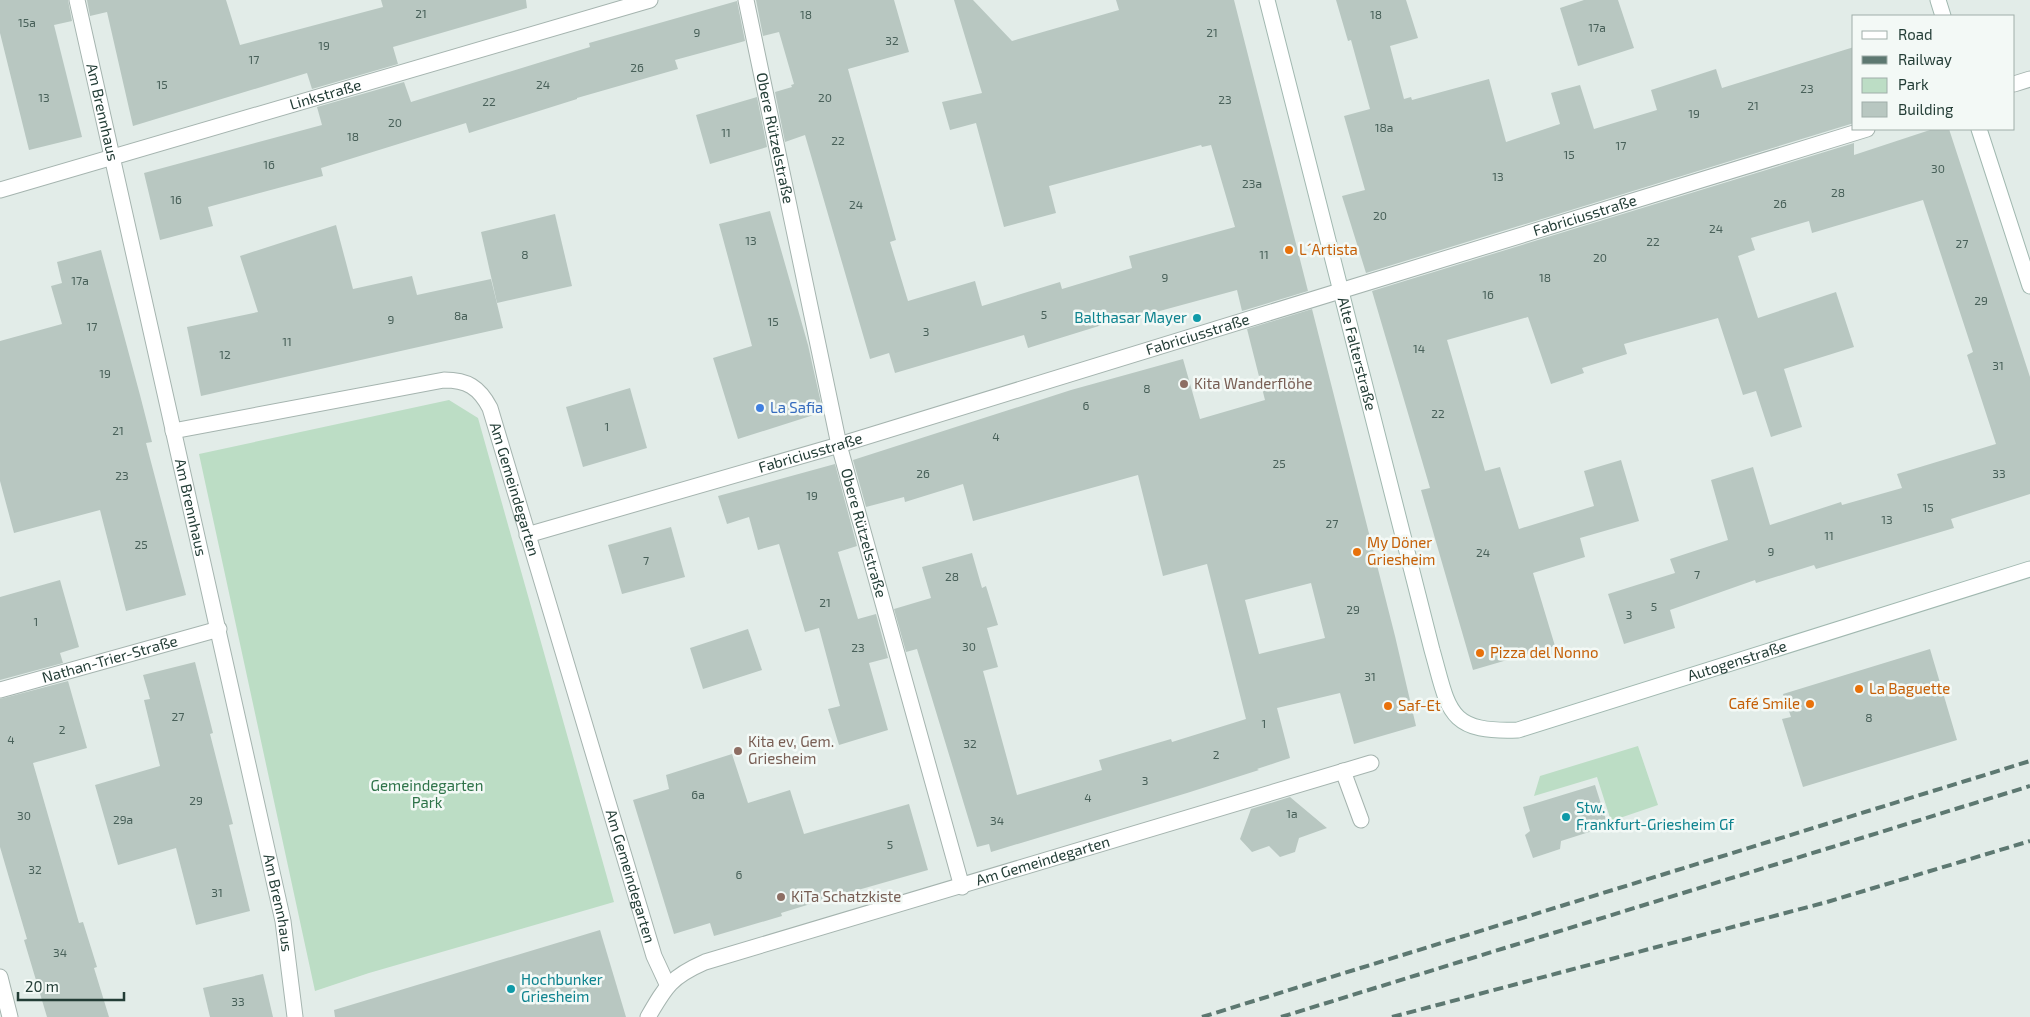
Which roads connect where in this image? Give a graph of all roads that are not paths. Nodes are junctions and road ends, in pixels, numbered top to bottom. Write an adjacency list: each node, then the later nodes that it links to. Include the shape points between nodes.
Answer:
1 (77, 0): 11 (street, Am Brennhaus)
2 (650, 0): 11 (street, Linkstraße)
3 (746, 0): 16 (street, Obere Rützelstraße)
4 (1266, 0): 14 (street, Alte Falterstraße)
5 (1938, 0): 6 (street)
6 (1943, 15)
7 (2030, 79): 8 (street)
8 (2015, 84)
9 (1864, 130): 14 (street, Fabriciusstraße)
10 (1979, 130): 13 (street)
11 (113, 155): 12 (street, Linkstraße); 15 (street, Am Brennhaus)
12 (0, 190)
13 (2030, 286)
14 (1340, 291): 16 (street, Fabriciusstraße); 21 (street, Alte Falterstraße)
15 (173, 431): 17 (street, Am Gemeindegarten, via 444,380 459,380 473,385 483,394 490,408); 19 (street, Am Brennhaus)
16 (839, 446): 17 (street, Fabriciusstraße); 25 (street, Obere Rützelstraße)
17 (527, 535): 27 (street, Am Gemeindegarten, via 654,956)
18 (2030, 570): 21 (street, Autogenstraße, via 1518,730 1476,729)
19 (219, 629): 20 (street, Nathan-Trier-Straße); 29 (street, Am Brennhaus, via 282,922)
20 (0, 690)
21 (1448, 708)
22 (1371, 763): 23 (street, Am Gemeindegarten)
23 (1343, 771): 24 (street); 25 (street, Am Gemeindegarten)
24 (1361, 820)
25 (962, 887): 27 (street, Am Gemeindegarten, via 704,962 685,970)
26 (0, 977): 28 (street)
27 (667, 984): 30 (street)
28 (10, 1017)
29 (295, 1017)
30 (648, 1017)

